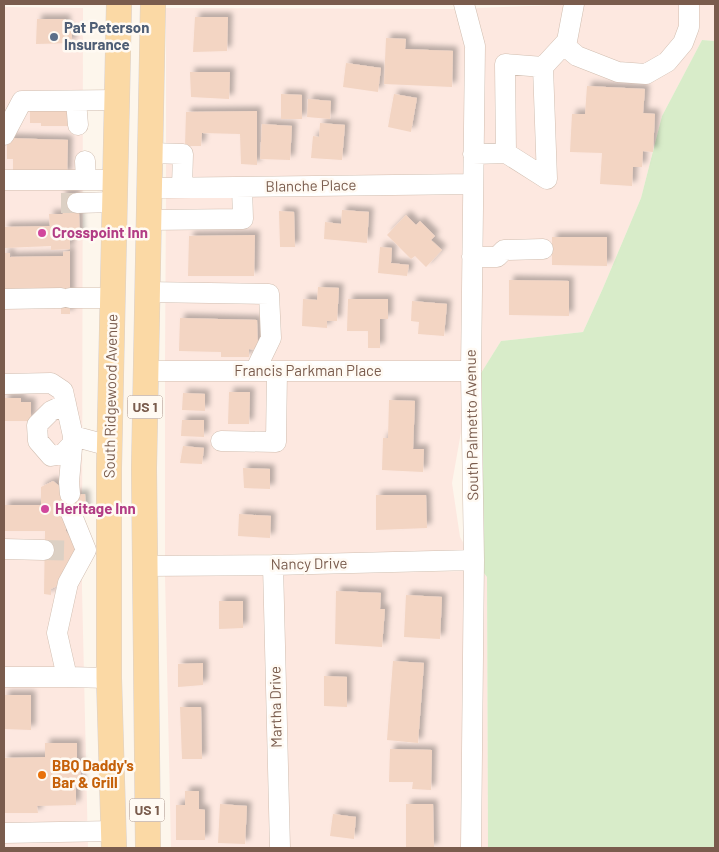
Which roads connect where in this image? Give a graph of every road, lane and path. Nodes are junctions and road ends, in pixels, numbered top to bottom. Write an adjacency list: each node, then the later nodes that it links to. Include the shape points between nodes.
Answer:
1 (119, 4): 10 (main road, South Ridgewood Avenue / US 1)
2 (153, 4): 14 (main road, US 1)
3 (464, 4): 7 (street, South Palmetto Avenue, via 475,46)
4 (574, 4): 6 (street)
5 (689, 4): 6 (street, via 689,27 683,43 668,62 646,74 618,72 577,56)
6 (564, 45): 9 (street)
7 (474, 63): 8 (street); 16 (street, South Palmetto Avenue)
8 (505, 64): 9 (street); 15 (street)
9 (544, 66): 15 (street, via 548,178)
10 (117, 100): 11 (street); 22 (main road, South Ridgewood Avenue / US 1)
11 (76, 101): 12 (street); 13 (street, via 22,102)
12 (78, 125)
13 (4, 134)
14 (151, 153): 19 (street, via 183,154); 21 (main road, US 1)
15 (506, 153): 16 (street)
16 (473, 154): 18 (street, South Palmetto Avenue)
17 (4, 180): 22 (street, via 86,171)
18 (473, 184): 20 (street, Blanche Place); 26 (street, South Palmetto Avenue)
19 (182, 187): 20 (street, Blanche Place); 21 (street, Blanche Place)
20 (242, 187): 24 (street, via 243,219)
21 (150, 188): 24 (main road, US 1)
22 (116, 191): 23 (street); 28 (main road, South Ridgewood Avenue / US 1)
23 (77, 203)
24 (149, 220): 27 (main road, US 1)
25 (543, 249): 26 (street, via 504,250 497,257)
26 (472, 257): 33 (street, South Palmetto Avenue)
27 (147, 292): 30 (main road, US 1); 31 (street, via 269,294 271,338)
28 (112, 298): 29 (street); 38 (main road, South Ridgewood Avenue / US 1)
29 (4, 299)
30 (145, 371): 31 (street, Francis Parkman Place); 45 (main road, US 1)
31 (255, 371): 32 (street, Francis Parkman Place)
32 (277, 371): 33 (street, Francis Parkman Place); 37 (street, via 276,442)
33 (471, 371): 43 (street, South Palmetto Avenue)
34 (4, 384): 35 (street, via 50,383 63,391)
35 (66, 404): 36 (street); 36 (street, via 51,411 37,425 38,441 51,456 63,454)
36 (73, 440): 38 (street); 42 (street, via 69,482 71,503)
37 (221, 441)
38 (110, 446): 39 (main road, South Ridgewood Avenue / US 1)
39 (110, 475): 42 (main road, South Ridgewood Avenue / US 1); 45 (main road, via 128,555)
40 (4, 548): 41 (street)
41 (44, 550)
42 (96, 555): 46 (main road, via 124,578); 47 (street, via 68,583 56,633); 49 (main road, South Ridgewood Avenue / US 1)
43 (474, 560): 44 (street, Nancy Drive); 54 (street, South Palmetto Avenue)
44 (273, 565): 45 (street, Nancy Drive); 53 (street, Martha Drive)
45 (144, 566): 46 (main road, US 1)
46 (145, 627): 52 (main road, US 1)
47 (67, 676): 48 (street); 49 (street)
48 (4, 677)
49 (109, 678): 51 (main road, South Ridgewood Avenue / US 1)
50 (4, 834): 51 (street)
51 (114, 840)
52 (148, 848)
53 (280, 848)
54 (471, 848)

